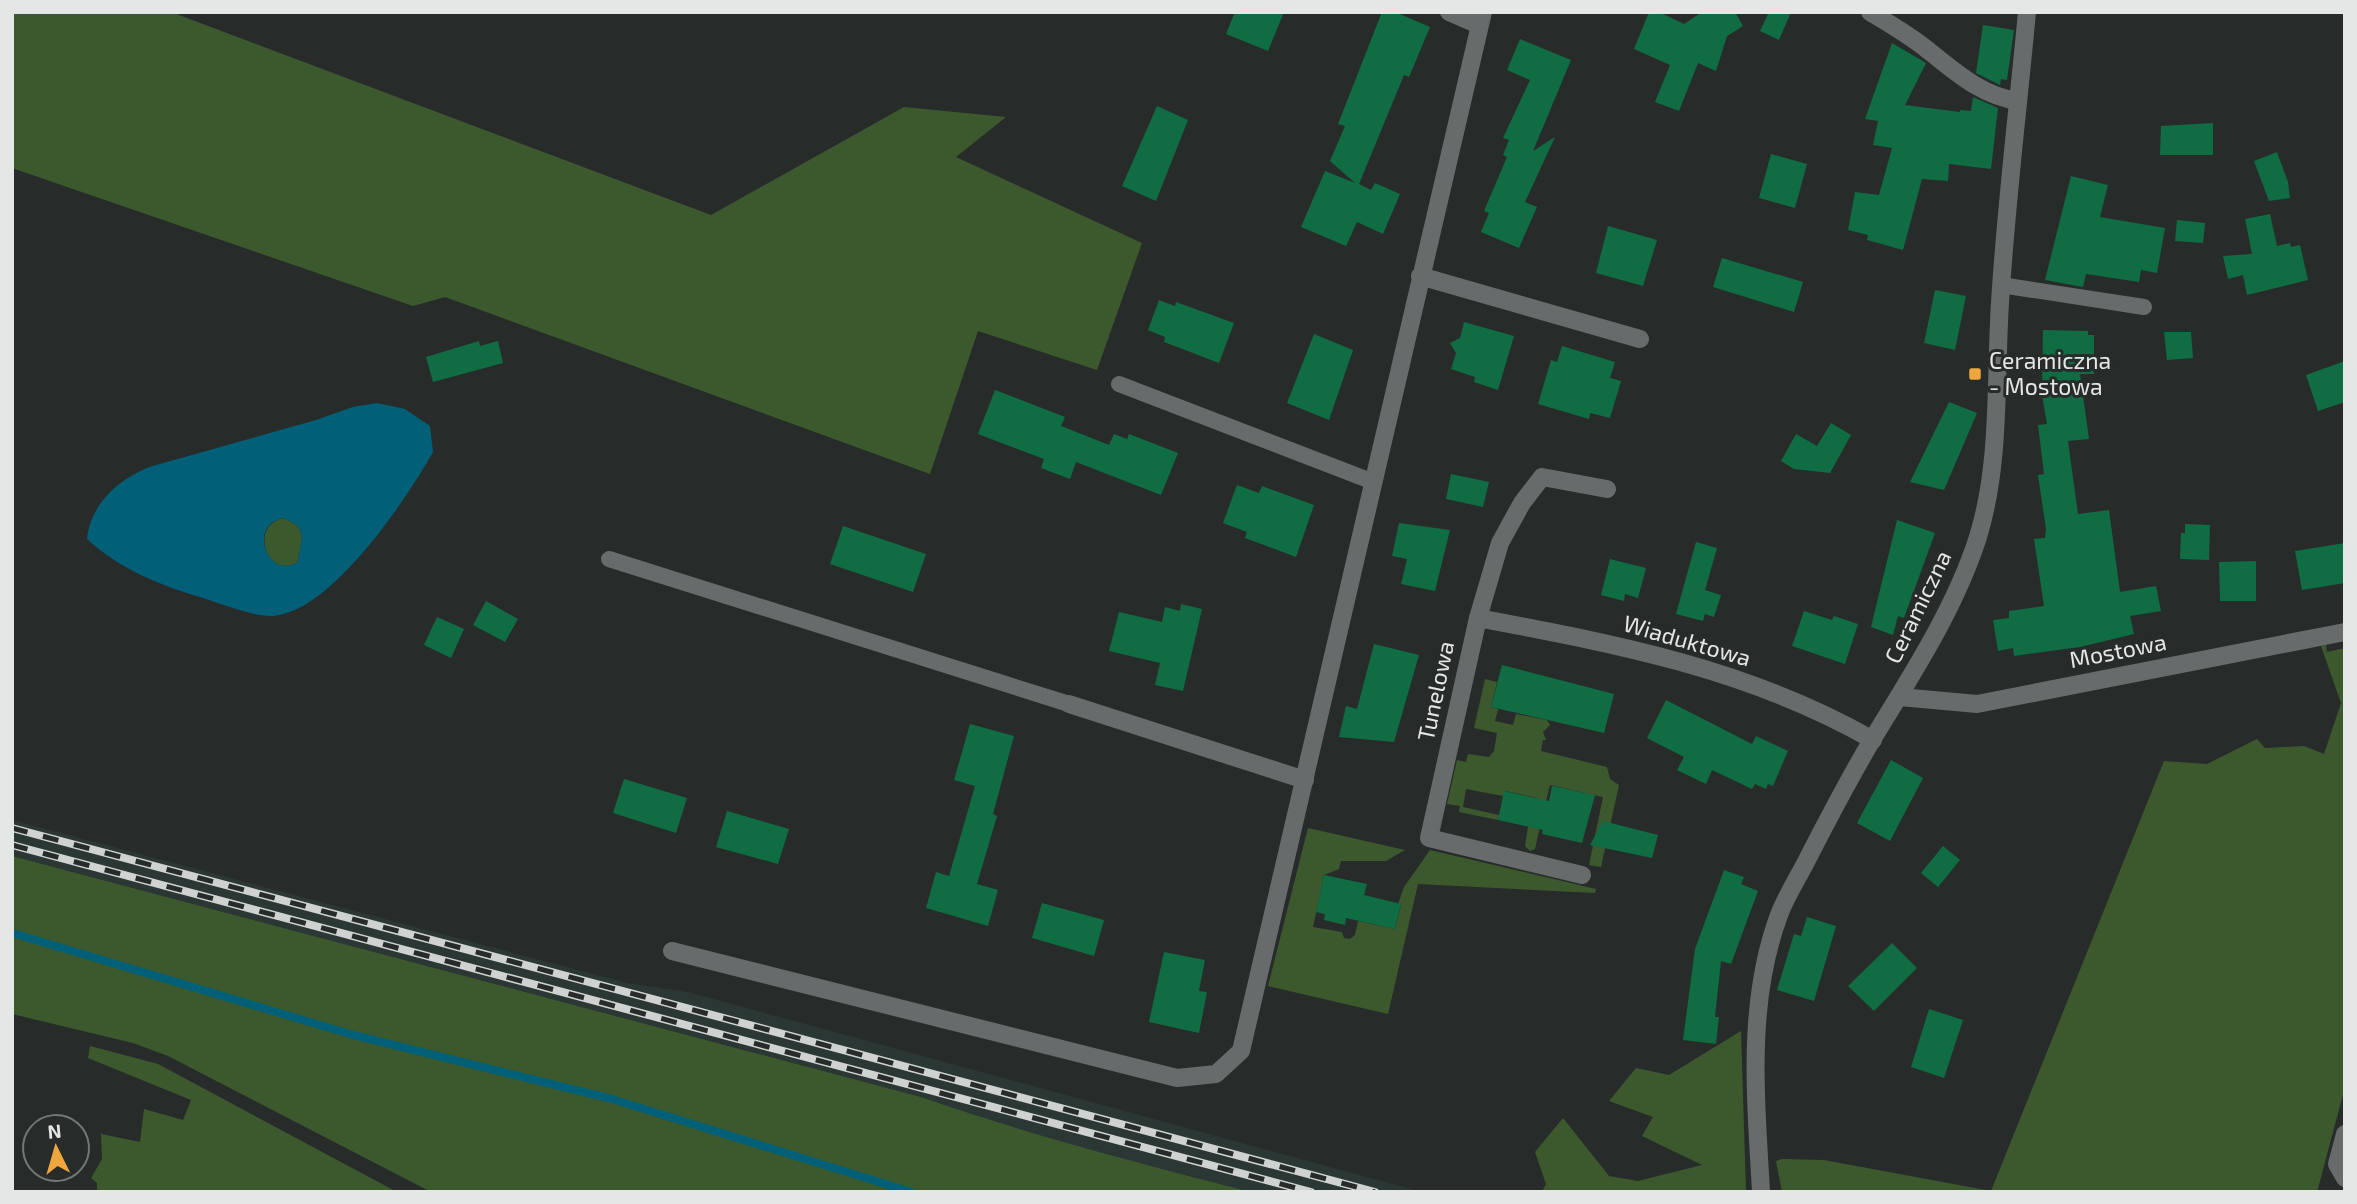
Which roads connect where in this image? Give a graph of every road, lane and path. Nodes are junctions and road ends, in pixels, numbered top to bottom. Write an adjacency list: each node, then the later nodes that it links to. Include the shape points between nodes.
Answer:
1 (1449, 12): 4 (street)
2 (1870, 12): 5 (street, via 1992,96)
3 (2027, 12): 5 (street, Ceramiczna)
4 (1481, 19): 6 (street)
5 (2018, 101): 7 (street, Ceramiczna)
6 (1420, 276): 9 (street); 11 (street)
7 (2001, 285): 8 (lane); 16 (street, Ceramiczna, via 1994,434 1979,535 1964,575)
8 (2144, 307)
9 (1640, 339)
10 (1119, 384): 11 (lane)
11 (1371, 481): 19 (street)
12 (1607, 489): 14 (street, Tunelowa, via 1542,477 1500,543)
13 (609, 559): 17 (lane)
14 (1478, 618): 18 (street, Wiaduktowa, via 1678,659 1834,718); 20 (street, Tunelowa, via 1429,838)
15 (2345, 632): 16 (street, Mostowa, via 1978,704)
16 (1900, 696): 18 (street, Ceramiczna)
17 (1069, 704): 19 (street)
18 (1873, 740): 24 (street, Ceramiczna, via 1779,915 1764,969 1755,1028)
19 (1305, 780): 21 (street, via 1241,1051 1216,1074 1177,1077)
20 (1582, 875)
21 (672, 951)
22 (2345, 1134): 23 (street, via 2337,1164)
23 (2345, 1178)
24 (1761, 1192)

